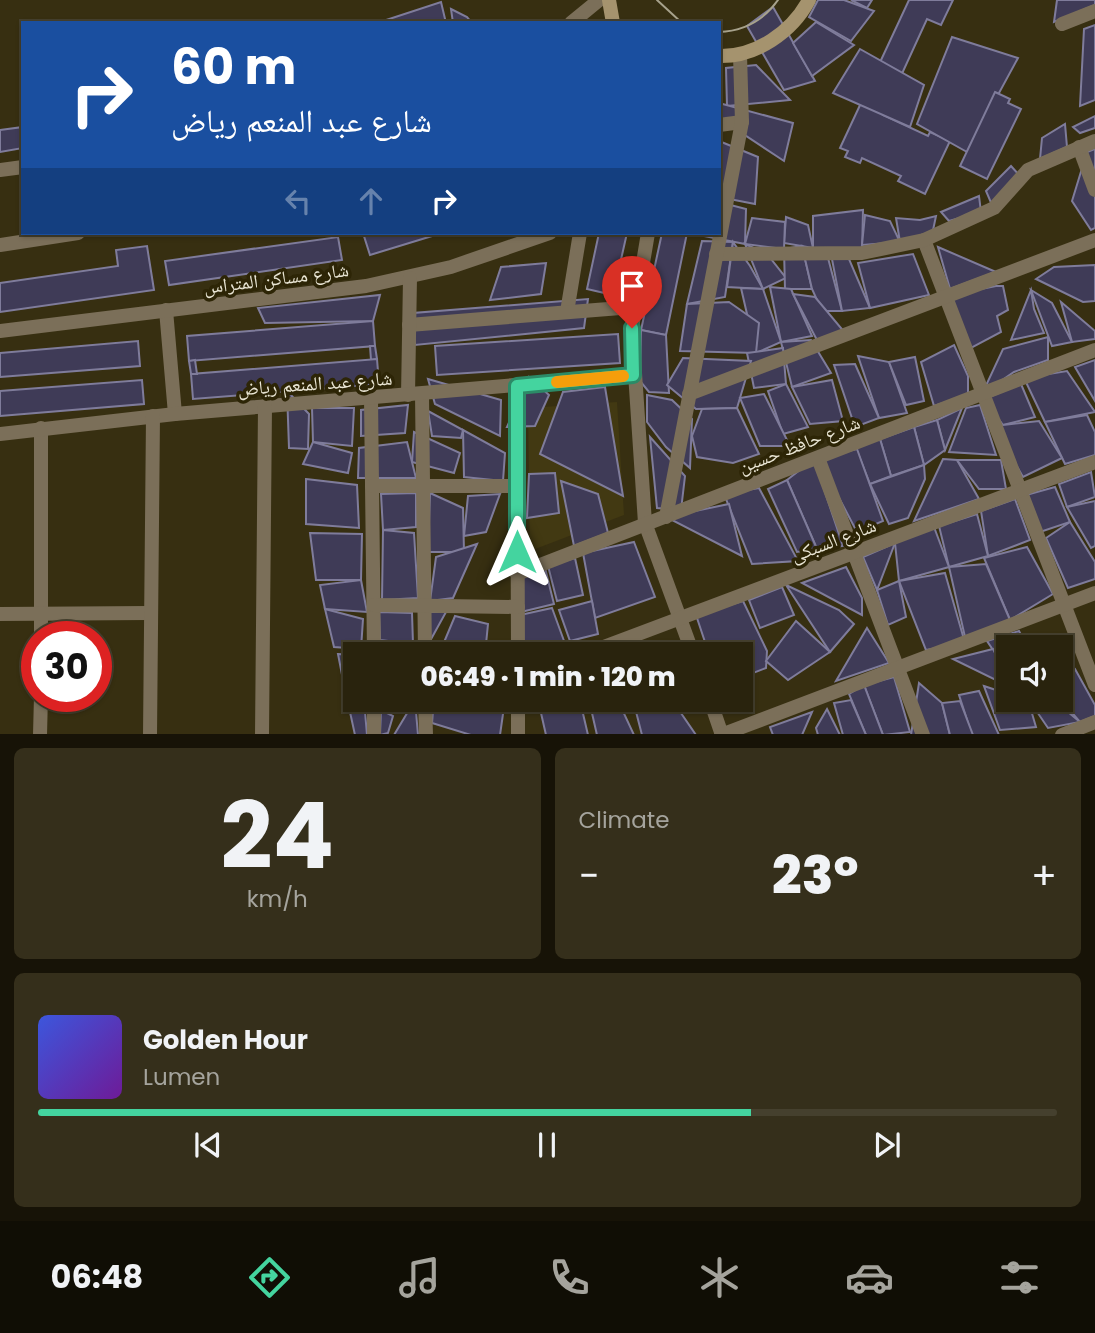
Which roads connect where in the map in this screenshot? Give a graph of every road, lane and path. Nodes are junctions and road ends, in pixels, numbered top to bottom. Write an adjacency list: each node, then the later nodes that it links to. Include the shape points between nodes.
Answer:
1 (600, 0): 5 (street)
2 (609, 0): 6 (street)
3 (809, 0): 8 (street, via 784,31)
4 (1095, 11): 7 (street)
5 (574, 21)
6 (613, 21)
7 (1062, 24)
8 (740, 55): 9 (street); 10 (street)
9 (721, 56)
10 (742, 122): 11 (street); 17 (street)
11 (721, 125)
12 (1095, 141): 13 (street)
13 (1079, 147): 16 (street); 23 (street, via 1028,170 994,208)
14 (21, 167): 15 (street)
15 (0, 170)
16 (1095, 190)
17 (721, 229)
18 (65, 235): 25 (street)
19 (545, 235): 27 (street, شارع مساكن المتراس)
20 (580, 235): 31 (street)
21 (648, 235): 29 (street)
22 (720, 235): 26 (street)
23 (924, 240): 26 (street, via 862,253); 28 (street)
24 (1095, 240): 28 (street)
25 (0, 245)
26 (716, 254): 37 (street)
27 (410, 278): 30 (street, شارع مساكن المتراس); 32 (street)
28 (946, 296): 37 (street); 38 (street)
29 (633, 307): 31 (street); 35 (street)
30 (166, 310): 33 (street, شارع مساكن المتراس); 42 (street)
31 (567, 312): 32 (street)
32 (409, 325): 39 (street)
33 (0, 331)
34 (1095, 350): 38 (street, شارع حافظ حسين)
35 (633, 375): 36 (street, شارع عبد المنعم رياض); 53 (street)
36 (517, 386): 39 (street, شارع عبد المنعم رياض); 50 (street)
37 (689, 394): 52 (street)
38 (982, 394): 46 (street, شارع حافظ حسين); 51 (street)
39 (415, 395): 40 (street, شارع عبد المنعم رياض); 49 (street)
40 (371, 398): 41 (street, شارع عبد المنعم رياض); 48 (street)
41 (265, 406): 42 (street, شارع عبد المنعم رياض); 81 (street)
42 (175, 414): 43 (street, شارع عبد المنعم رياض)
43 (153, 416): 44 (street, شارع عبد المنعم رياض); 61 (street)
44 (41, 428): 45 (street, شارع عبد المنعم رياض); 63 (street)
45 (0, 433)
46 (818, 458): 52 (street, شارع حافظ حسين); 54 (street)
47 (1095, 462): 51 (street, شارع السبكى)
48 (372, 486): 49 (street); 57 (street)
49 (423, 486): 50 (street); 58 (street)
50 (517, 486): 55 (street)
51 (1018, 491): 54 (street, شارع السبكى); 59 (street)
52 (666, 517): 53 (street, شارع حافظ حسين)
53 (645, 523): 55 (street, شارع حافظ حسين); 64 (street)
54 (854, 553): 64 (street, شارع السبكى); 71 (street)
55 (517, 574): 60 (street)
56 (1095, 593): 59 (street)
57 (374, 605): 58 (street); 66 (street)
58 (424, 605): 60 (street); 67 (street)
59 (1065, 605): 71 (street); 72 (street)
60 (518, 607): 68 (street)
61 (149, 613): 63 (street); 80 (street)
62 (0, 614): 63 (street)
63 (42, 614): 65 (street)
64 (680, 618): 69 (street, شارع السبكى); 70 (street)
65 (42, 621)
66 (374, 642)
67 (425, 642)
68 (518, 642)
69 (617, 642)
70 (689, 642)
71 (898, 668): 85 (street); 86 (street)
72 (1095, 685)
73 (41, 712): 79 (street)
74 (374, 712): 82 (street)
75 (425, 712): 83 (street)
76 (518, 712): 84 (street)
77 (714, 712): 85 (street)
78 (1095, 722): 87 (street)
79 (40, 734)
80 (150, 734)
81 (262, 734)
82 (374, 734)
83 (426, 734)
84 (518, 734)
85 (722, 734)
86 (923, 734)
87 (1062, 734)

